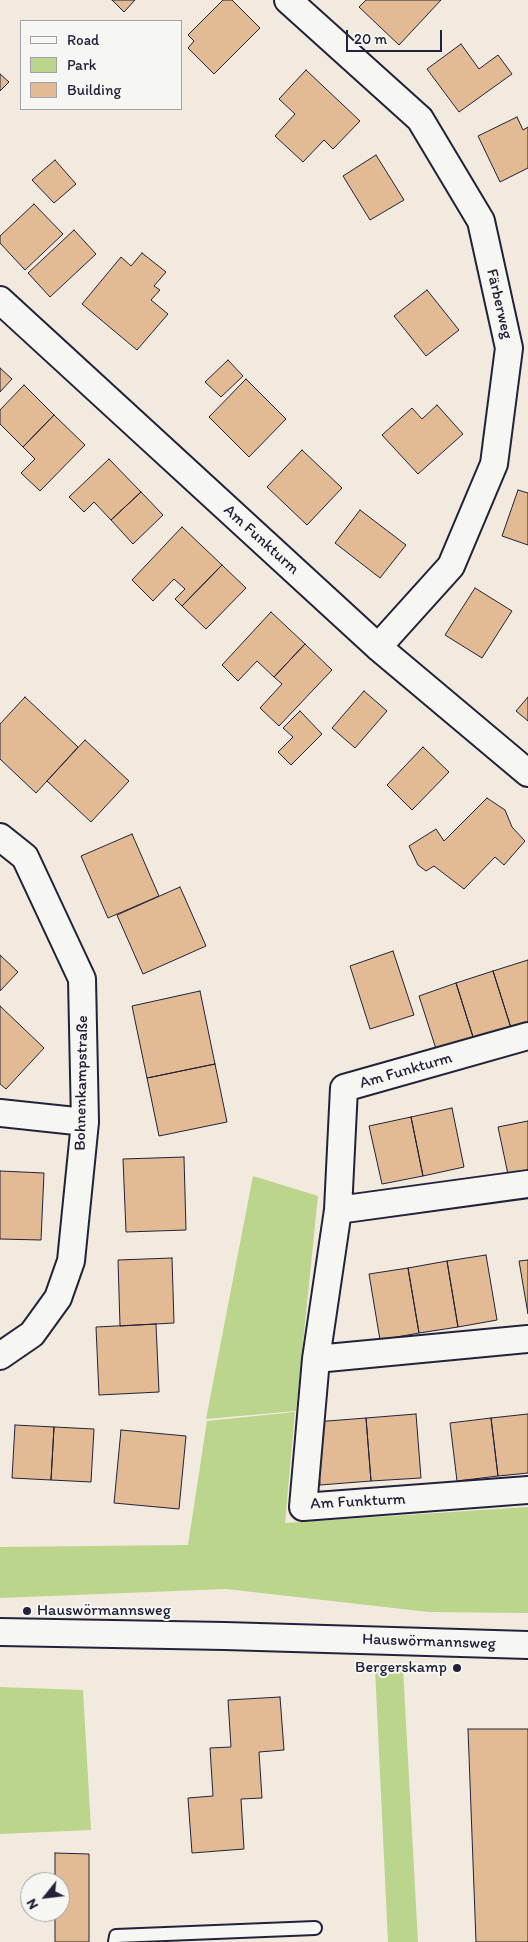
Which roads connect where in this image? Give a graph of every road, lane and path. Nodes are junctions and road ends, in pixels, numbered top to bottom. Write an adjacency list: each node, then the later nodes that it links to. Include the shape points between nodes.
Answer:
1 (288, 0): 3 (street, Färberweg, via 420,119 480,221 509,348 494,464 450,566)
2 (0, 300): 3 (street, Am Funkturm)
3 (378, 647): 4 (street, Am Funkturm)
4 (528, 773)
5 (0, 837): 8 (street, Bohnenkampstraße, via 25,857 82,980)
6 (528, 1036): 10 (street, Am Funkturm, via 344,1088)
7 (0, 1114): 8 (street)
8 (85, 1122): 12 (street, Bohnenkampstraße, via 68,1271 58,1298 32,1334)
9 (528, 1184): 10 (street)
10 (338, 1210): 13 (street, Am Funkturm)
11 (528, 1339): 13 (street)
12 (0, 1356)
13 (316, 1359): 14 (street, Am Funkturm, via 303,1507)
14 (528, 1490)
15 (0, 1632): 16 (street, Hauswörmannsweg)
16 (528, 1645)
17 (315, 1928): 18 (lane, via 116,1936)
18 (115, 1942)

